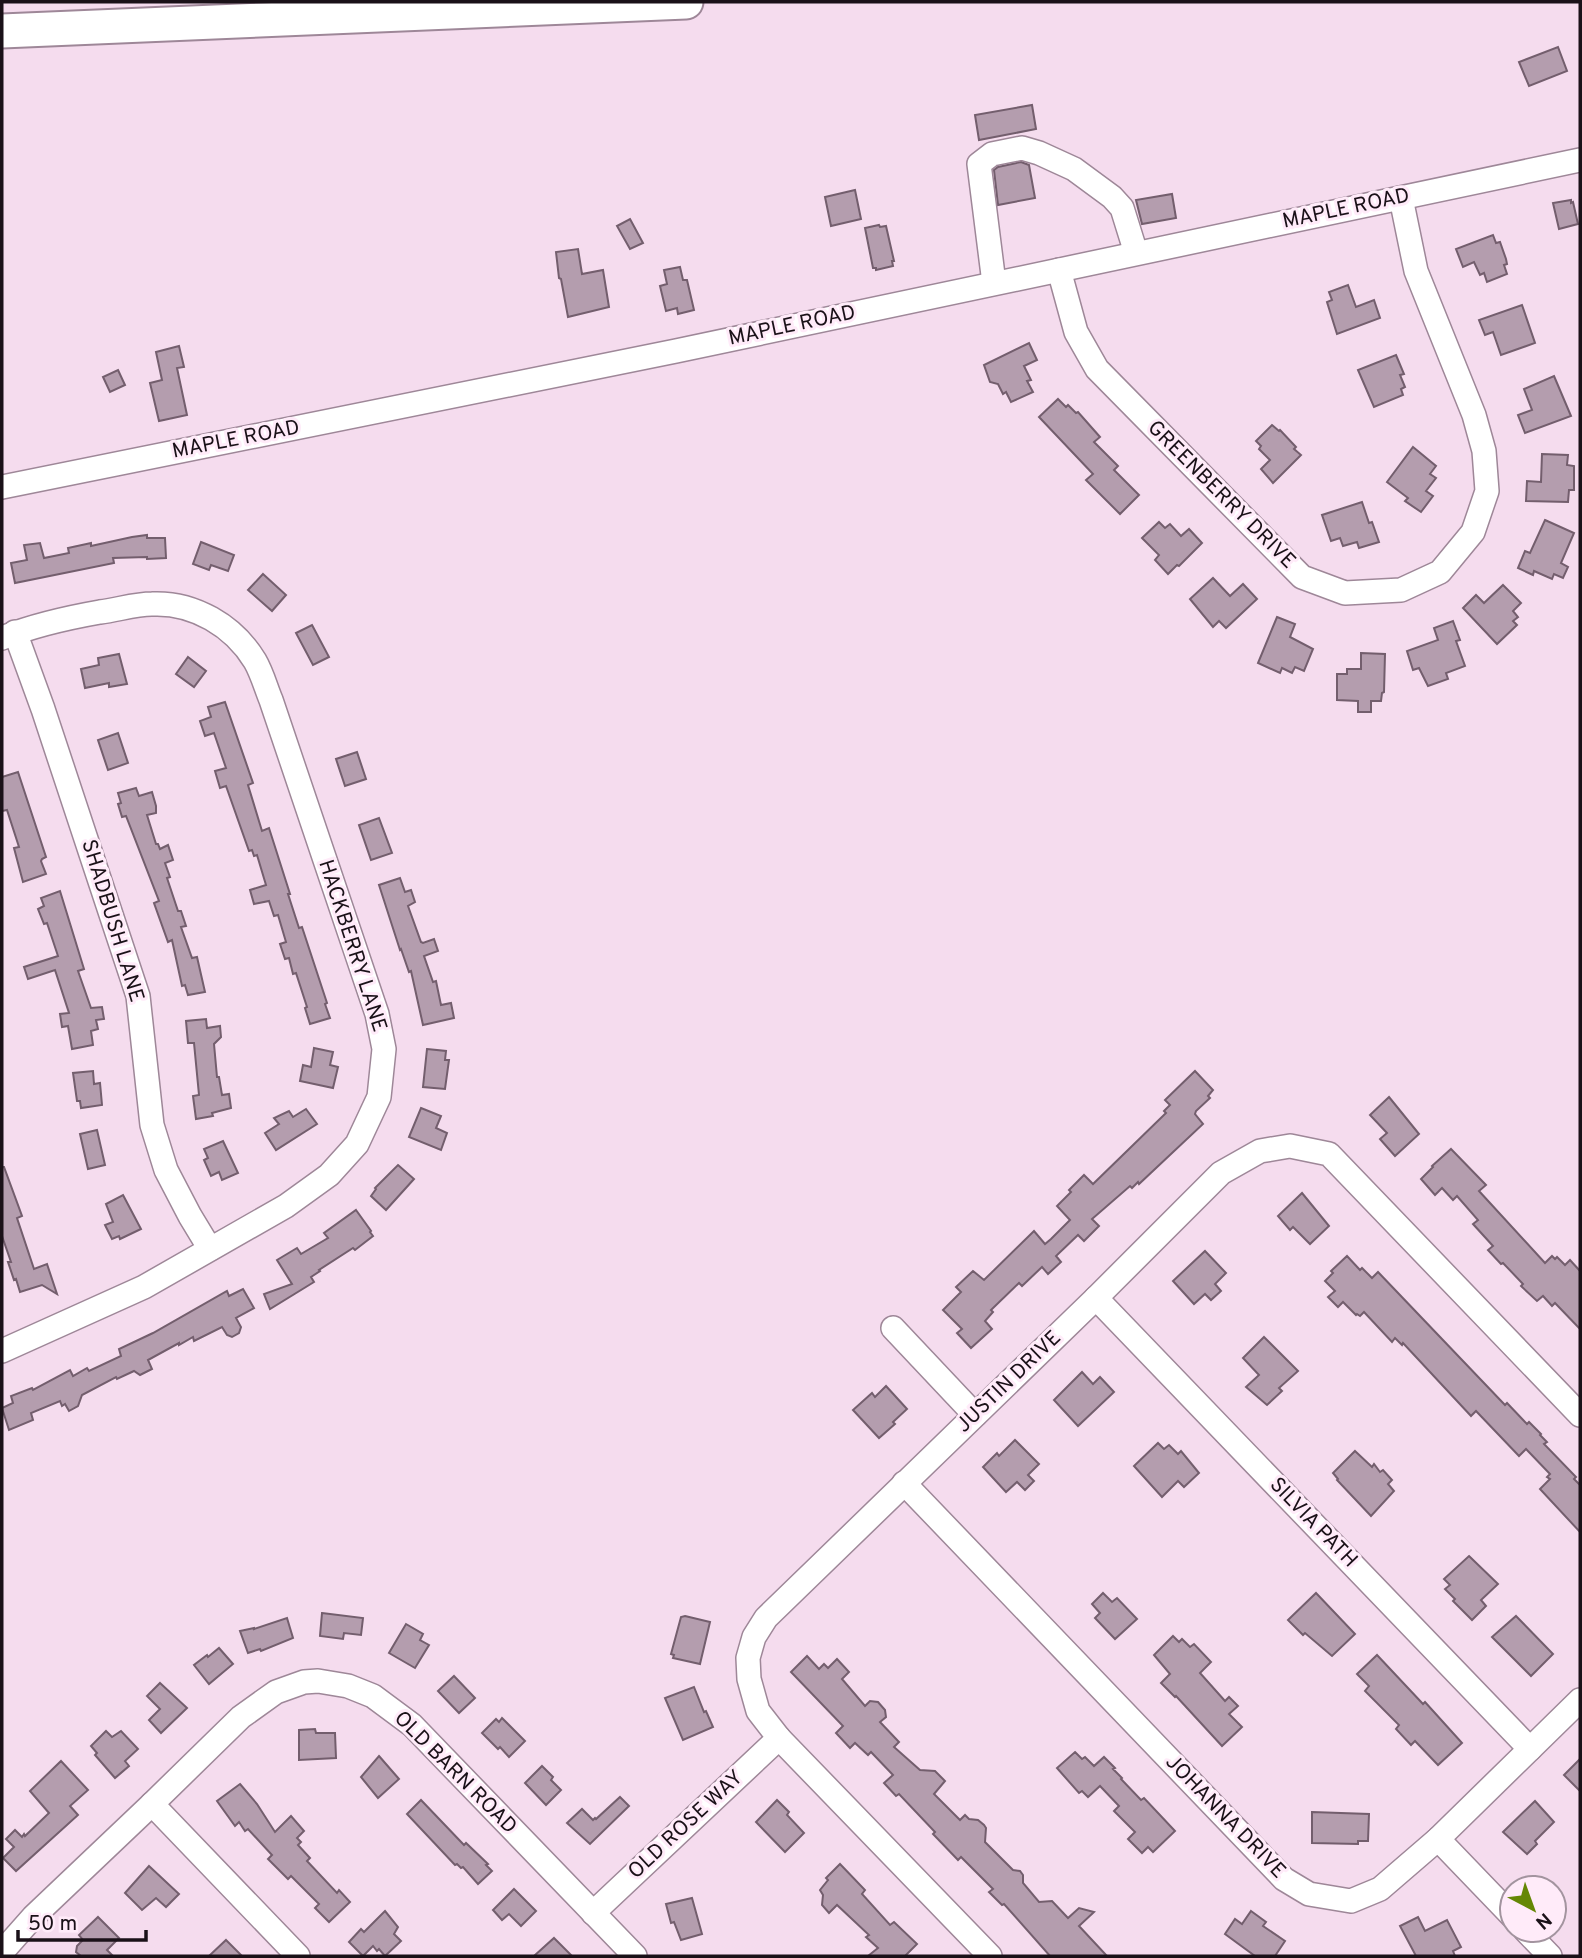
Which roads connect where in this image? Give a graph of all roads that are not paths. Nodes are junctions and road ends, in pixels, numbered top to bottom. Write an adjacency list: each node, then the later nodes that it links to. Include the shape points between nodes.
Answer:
1 (686, 2): 2 (highway)
2 (2, 31)
3 (1580, 160): 4 (street, MAPLE ROAD)
4 (1401, 198): 5 (street, MAPLE ROAD); 6 (street, GREENBERRY DRIVE, via 1416,271 1474,415 1487,491 1473,532 1440,572 1401,590 1345,593 1301,577 1097,369 1076,332)
5 (1136, 253): 6 (street, MAPLE ROAD); 7 (street, via 1122,208 1074,169 1022,148 992,154 979,163)
6 (1059, 270): 7 (street, MAPLE ROAD)
7 (994, 283): 8 (street, MAPLE ROAD)
8 (2, 487)
9 (8, 635): 10 (street, SHADBUSH LANE, via 43,709 138,996 152,1125 166,1170); 10 (street, HACKBERRY LANE, via 51,621 152,604 199,612 241,642 256,663 271,701 377,1014 384,1049 379,1097 357,1144 329,1175 286,1206)
10 (210, 1249): 13 (street, HACKBERRY LANE, via 144,1287)
11 (1096, 1298): 14 (street, JUSTIN DRIVE); 15 (street, JUSTIN DRIVE, via 1221,1173 1260,1151 1290,1146 1329,1154); 19 (street, SILVIA PATH)
12 (893, 1328): 14 (street)
13 (2, 1351)
14 (975, 1415): 16 (street, JUSTIN DRIVE)
15 (1580, 1415)
16 (904, 1483): 18 (street, JUSTIN DRIVE, via 766,1618 754,1637 749,1679 758,1711); 21 (street, JOHANNA DRIVE, via 1284,1879 1309,1894 1351,1900 1380,1889)
17 (1580, 1700): 19 (street, JOHANNA DRIVE)
18 (779, 1738): 23 (street, OLD ROSE WAY); 27 (street, JUSTIN DRIVE)
19 (1530, 1749): 21 (street, JOHANNA DRIVE)
20 (152, 1804): 23 (street, OLD BARN ROAD, via 241,1717 276,1692 304,1682 348,1686 373,1696 412,1725); 24 (street, OLD BARN ROAD); 25 (street)
21 (1438, 1839): 22 (street)
22 (1498, 1901)
23 (593, 1913): 26 (street, OLD BARN ROAD)
24 (2, 1952)
25 (298, 1956)
26 (635, 1956)
27 (990, 1956)

